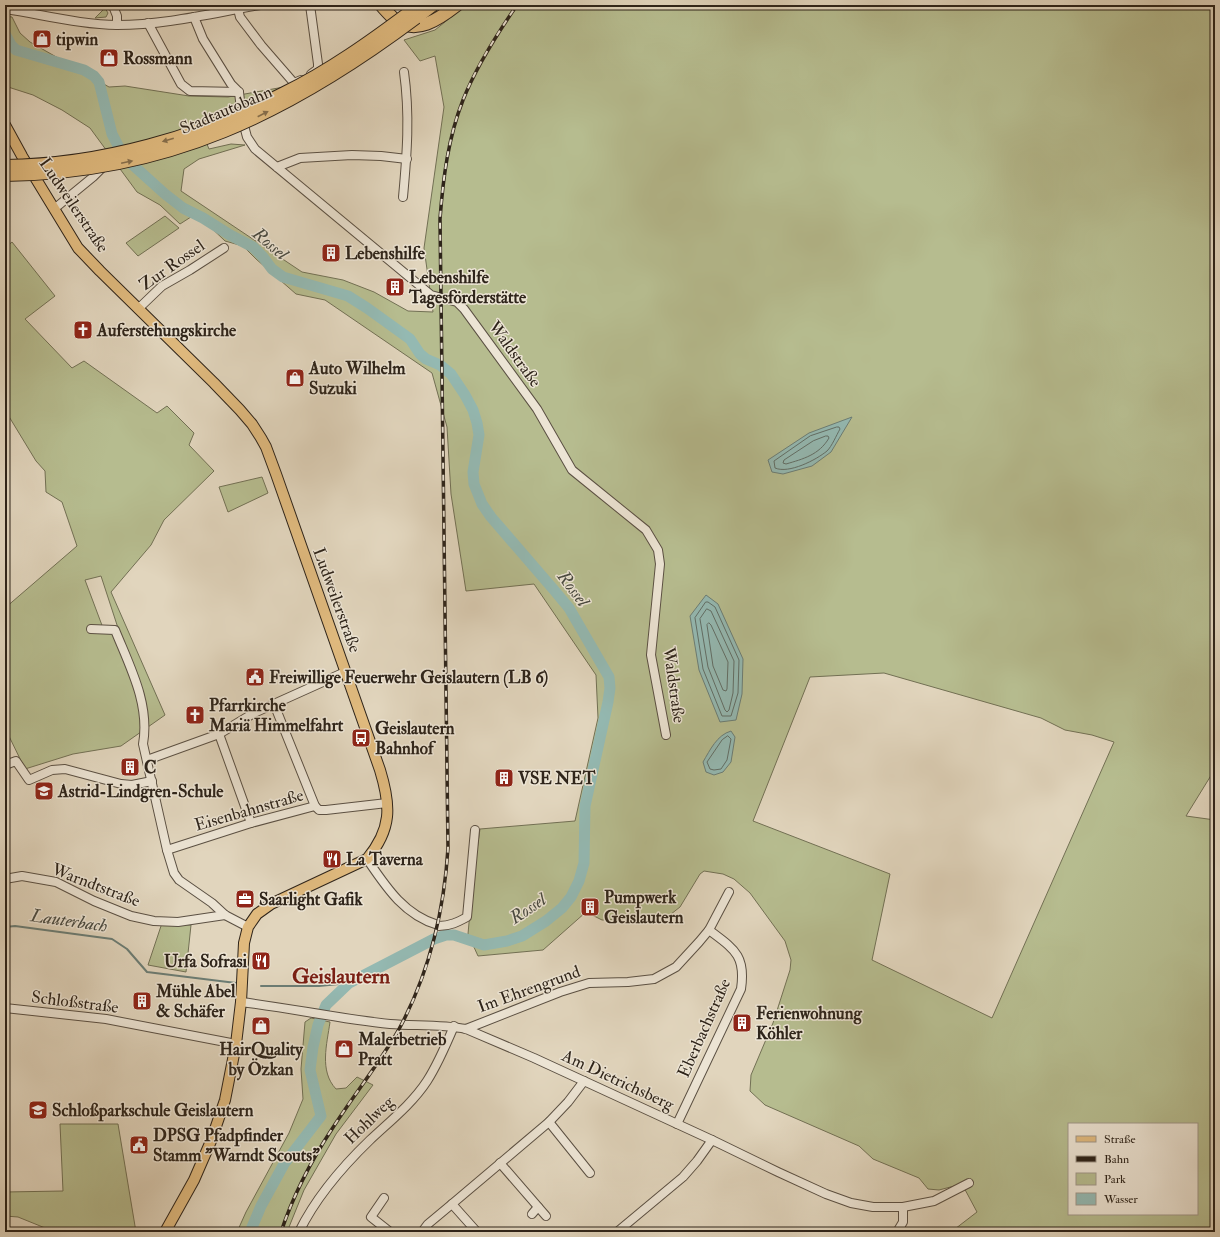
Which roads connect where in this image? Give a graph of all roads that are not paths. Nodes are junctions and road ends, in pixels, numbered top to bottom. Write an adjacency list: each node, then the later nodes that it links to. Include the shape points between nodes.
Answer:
1 (111, 5): 12 (street, via 117,16)
2 (260, 5): 8 (street)
3 (310, 5): 8 (street, via 318,69 294,83 261,45 240,16)
4 (381, 5): 6 (highway, via 395,20 413,26 433,22)
5 (433, 5): 9 (highway, Stadtautobahn)
6 (456, 5)
7 (6, 9): 12 (street)
8 (238, 9): 10 (street)
9 (415, 11): 18 (highway, one-way to 18, bridge, via 285,93 216,124 173,139 106,157); 20 (highway, Stadtautobahn, one-way to 9, bridge, via 71,171 110,165 174,150 219,134 253,119 363,56)
10 (194, 17): 11 (street); 14 (street, via 231,84)
11 (148, 23): 12 (street); 14 (street, via 181,84 190,92)
12 (117, 25)
13 (404, 72): 16 (street, via 408,121)
14 (239, 92): 19 (street, Waldstraße, via 247,138 255,149)
15 (5, 125): 22 (main road, Ludweilerstraße)
16 (407, 159): 19 (street, via 352,155 300,158); 21 (street)
17 (110, 160): 22 (street)
18 (5, 166)
19 (277, 167): 29 (street, Waldstraße, via 431,295 456,302 464,309 537,409 572,470 646,530 658,550 660,564 652,655)
20 (5, 175)
21 (403, 197)
22 (54, 209): 24 (main road, Ludweilerstraße, via 78,248)
23 (224, 248): 24 (street, Zur Rossel, via 162,286)
24 (138, 308): 26 (main road, Ludweilerstraße, via 214,383 252,424 261,438)
25 (91, 629): 30 (street, via 115,630 135,678 143,706 146,730 143,744)
26 (345, 672): 27 (street); 33 (main road, Ludweilerstraße, via 380,770)
27 (274, 704): 28 (street); 34 (street)
28 (219, 734): 30 (street); 35 (street)
29 (666, 735)
30 (147, 760): 32 (street)
31 (5, 765): 32 (street, via 16,761 29,780 52,770 65,769 121,784 132,785)
32 (152, 781): 37 (street)
33 (387, 803): 34 (street, Eisenbahnstraße, via 326,810 319,810); 38 (main road, Ludweilerstraße, via 388,815 384,831 378,846)
34 (315, 806): 35 (street, Eisenbahnstraße)
35 (251, 823): 37 (street, Eisenbahnstraße)
36 (475, 830): 38 (street, via 467,917 447,926 439,926 404,907)
37 (167, 850): 41 (street, via 170,866 179,880)
38 (367, 859): 42 (main road, Ludweilerstraße, via 271,904 257,914)
39 (5, 879): 41 (street, Warndtstraße, via 22,876 56,882 131,916 154,920 178,922)
40 (729, 892): 43 (street, Im Ehrengrund)
41 (225, 915): 42 (street)
42 (248, 927): 44 (main road, Ludweilerstraße, via 244,943)
43 (709, 930): 47 (street, Im Ehrengrund, via 676,966 654,979 589,983); 51 (street, Eberbachstraße, via 731,947 738,956 743,968 741,989)
44 (241, 1002): 46 (street, Am Dietrichsberg, via 390,1024); 48 (main road, Ludweilerstraße)
45 (5, 1008): 48 (street, Schloßstraße, via 106,1019)
46 (454, 1026): 47 (street, Am Dietrichsberg); 63 (street, Hohlweg, via 426,1082 404,1108 339,1171)
47 (466, 1029): 49 (street, Am Dietrichsberg)
48 (236, 1044): 62 (main road, Ludweilerstraße, via 224,1100 211,1141 194,1180)
49 (584, 1081): 50 (street); 51 (street, Am Dietrichsberg)
50 (549, 1122): 53 (street); 54 (street)
51 (677, 1124): 52 (street, Am Dietrichsberg)
52 (712, 1140): 59 (street, Am Dietrichsberg, via 850,1203 873,1207); 67 (street, via 683,1177)
53 (500, 1163): 57 (street); 58 (street)
54 (590, 1173)
55 (969, 1183): 59 (street, Am Dietrichsberg, via 934,1201)
56 (384, 1198): 64 (street, via 371,1217)
57 (452, 1204): 65 (street); 66 (street)
58 (538, 1207): 60 (street); 61 (street)
59 (903, 1207): 68 (street, via 903,1222)
60 (532, 1214)
61 (546, 1216)
62 (165, 1232)
63 (299, 1232)
64 (390, 1232)
65 (422, 1232)
66 (477, 1232)
67 (617, 1232)
68 (897, 1232)

